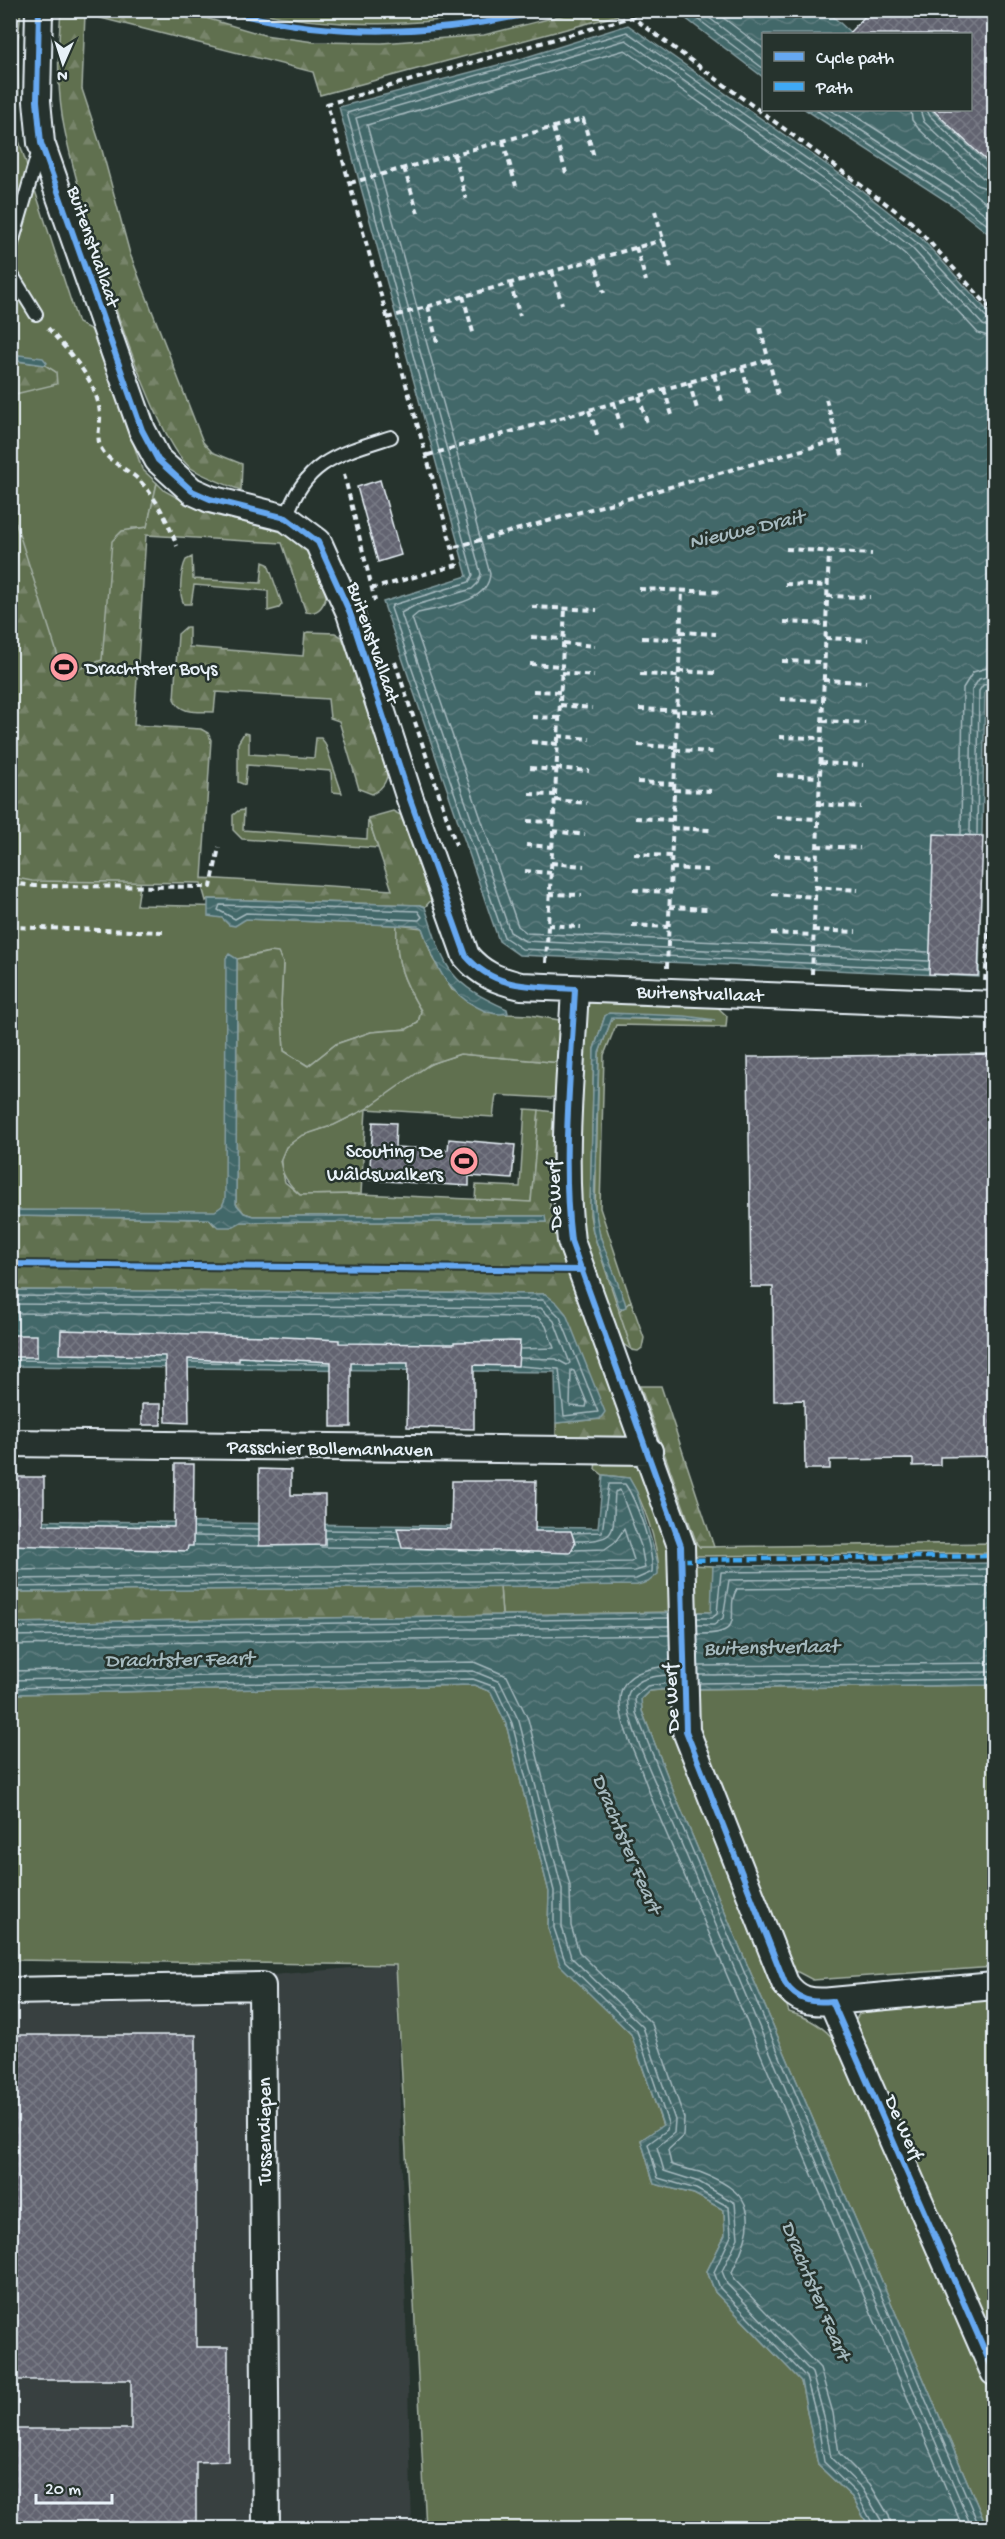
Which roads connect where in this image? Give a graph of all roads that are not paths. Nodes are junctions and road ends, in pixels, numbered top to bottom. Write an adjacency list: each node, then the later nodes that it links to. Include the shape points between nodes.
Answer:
1 (39, 10): 2 (street, Buitenstvallaat, via 37,101)
2 (42, 143): 3 (lane); 7 (street, Buitenstvallaat, via 142,430 158,460 178,481 210,500)
3 (10, 250)
4 (10, 272): 5 (lane)
5 (36, 314)
6 (391, 437): 7 (lane, via 339,453 305,478 293,496)
7 (286, 518): 8 (street, Buitenstvallaat, via 318,542 350,613 466,956 478,970 496,980 521,986)
8 (575, 989): 9 (street, Buitenstvallaat); 11 (street, De Werf, via 567,1210 571,1241)
9 (994, 1005)
10 (10, 1443): 11 (street, Passchier Bollemanhaven)
11 (649, 1451): 14 (street, De Werf, via 681,1546 686,1731 692,1752 785,1983 799,1999)
12 (994, 1986): 14 (street, De Werf)
13 (10, 1991): 16 (street, Tussendiepen, via 262,1986)
14 (832, 2001): 15 (street, De Werf)
15 (994, 2372)
16 (266, 2529)

